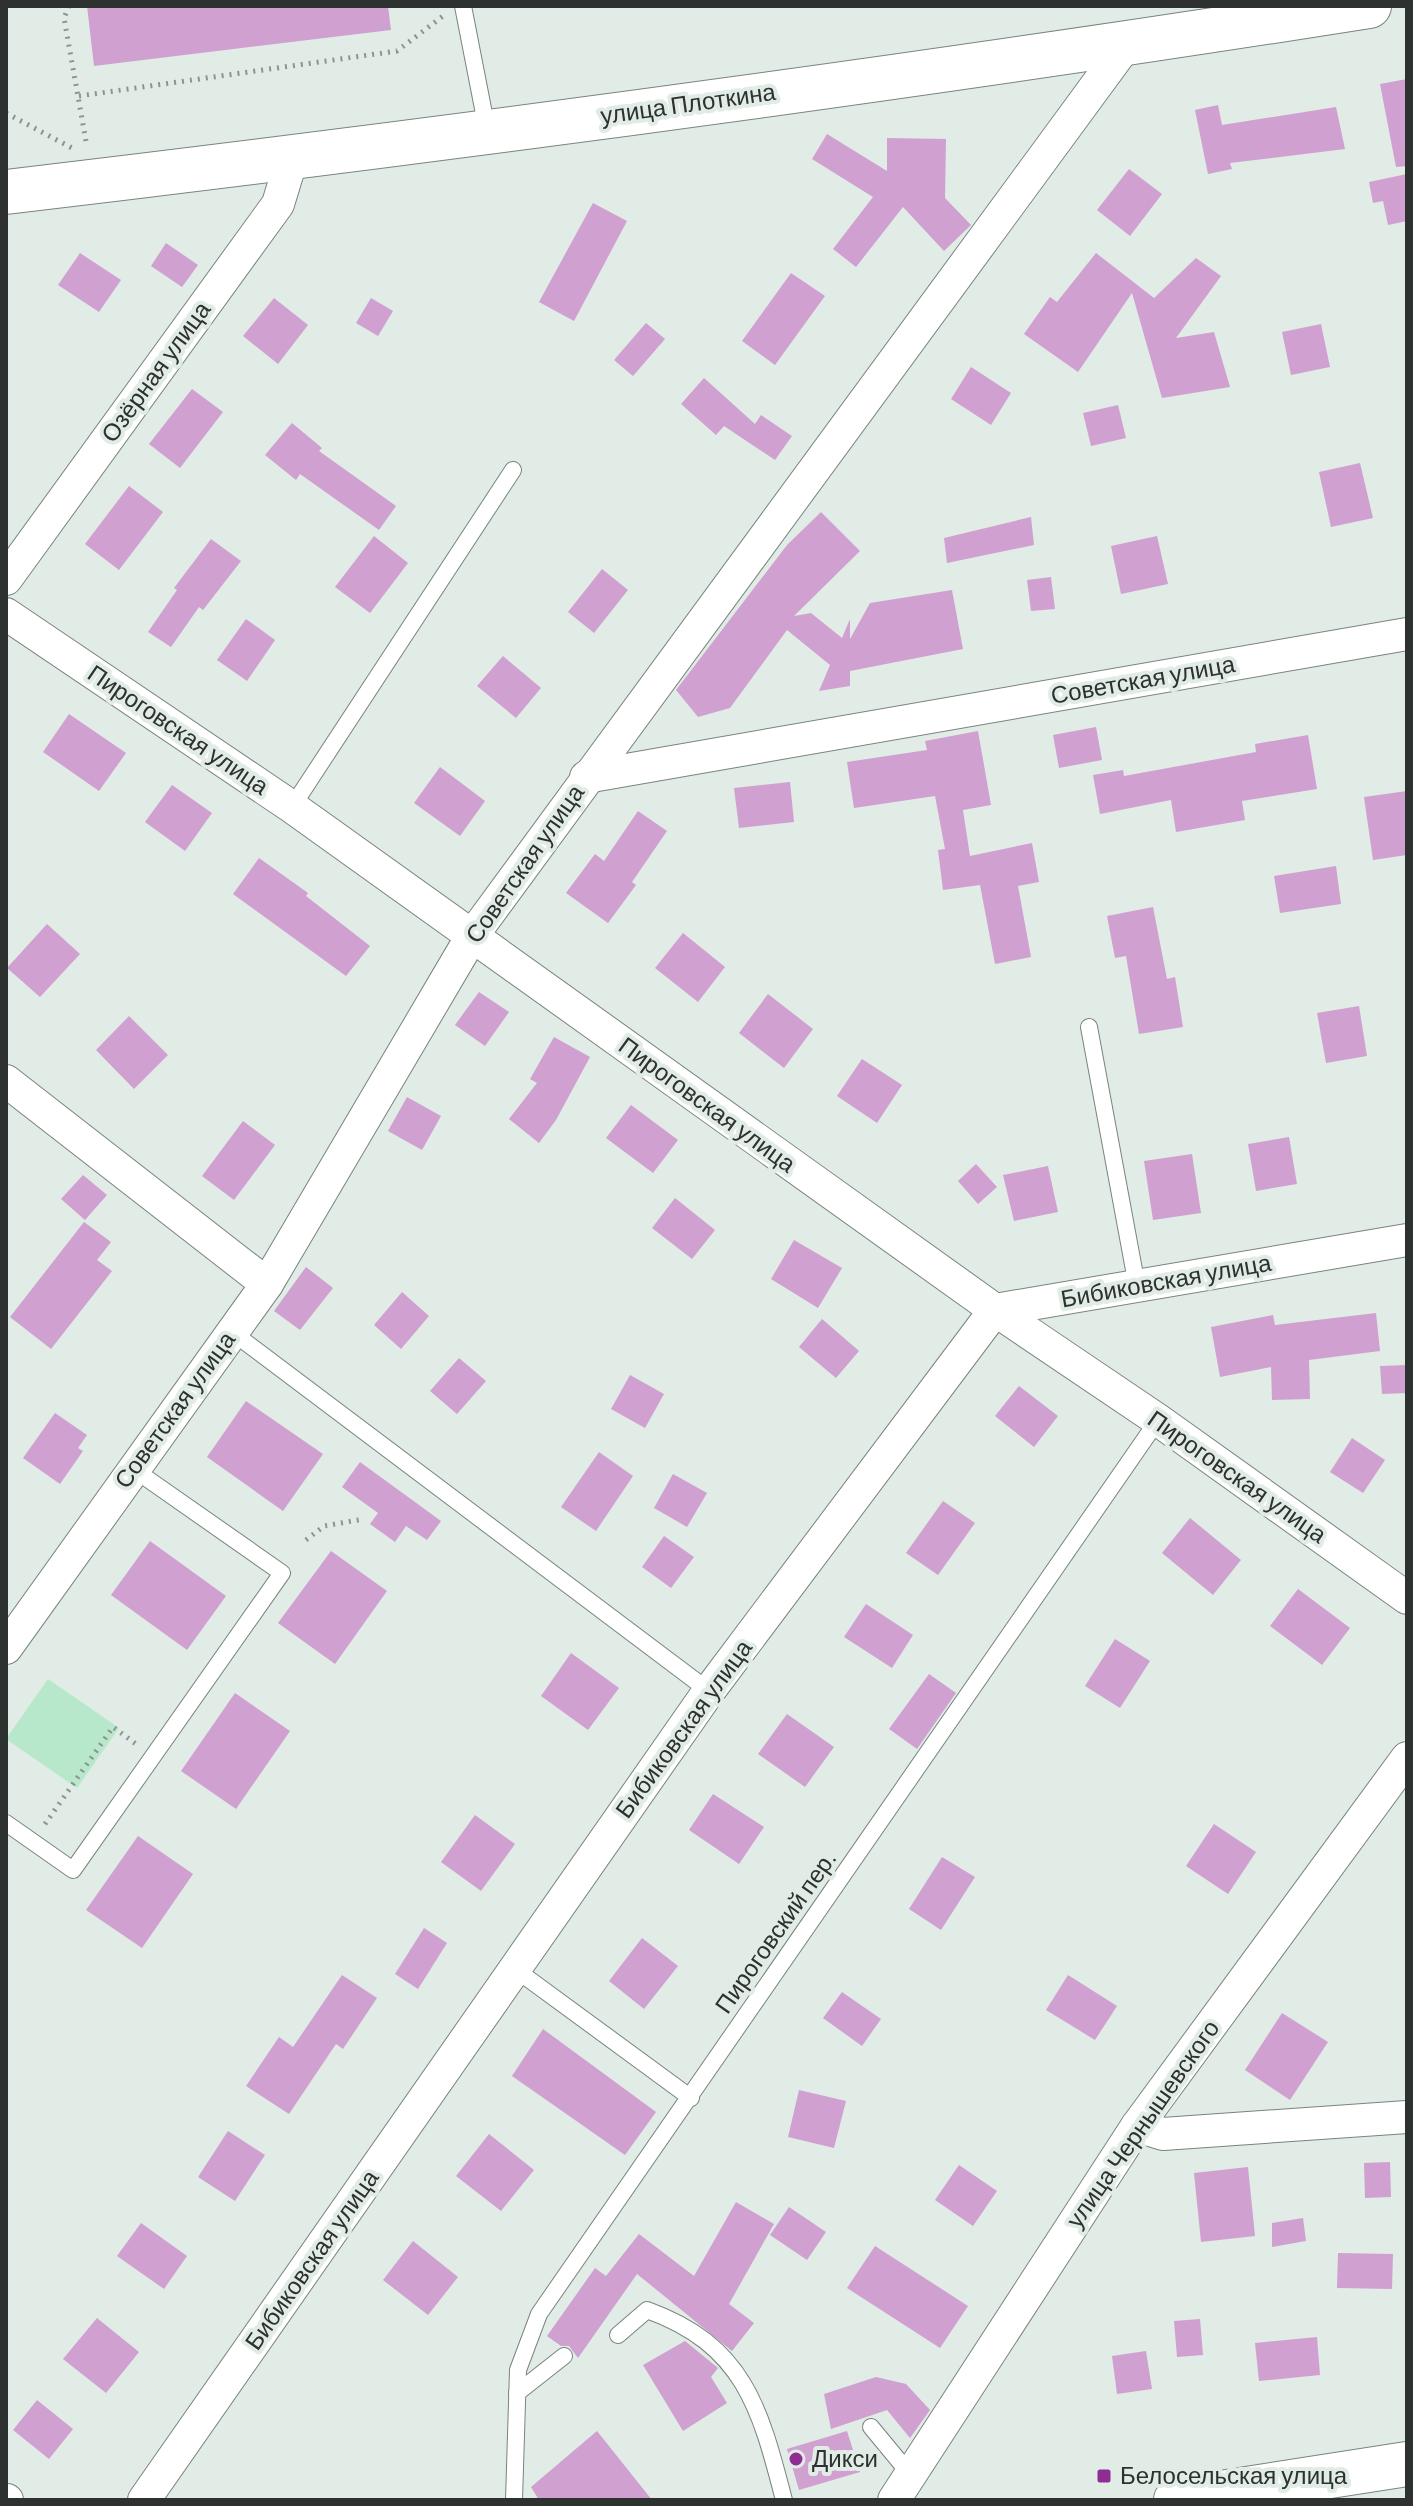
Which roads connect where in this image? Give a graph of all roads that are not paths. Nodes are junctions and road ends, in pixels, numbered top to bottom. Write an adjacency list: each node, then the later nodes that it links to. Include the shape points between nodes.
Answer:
1 (463, 6): 4 (lane)
2 (1369, 6): 3 (street, улица Плоткина, via 1208,25)
3 (1126, 45): 4 (street, улица Плоткина); 11 (street)
4 (487, 130): 5 (street, улица Плоткина)
5 (292, 158): 6 (street, улица Плоткина); 8 (street, Озёрная улица, via 278,204)
6 (6, 192)
7 (513, 470): 12 (lane)
8 (6, 579)
9 (6, 614): 12 (street, Пироговская улица)
10 (1407, 634): 11 (street, Советская улица)
11 (586, 777): 13 (street, Советская улица)
12 (292, 807): 13 (street, Пироговская улица)
13 (472, 936): 17 (street, Советская улица); 19 (street, Пироговская улица)
14 (1089, 1027): 18 (lane)
15 (6, 1081): 17 (street)
16 (1407, 1240): 18 (street, Бибиковская улица)
17 (267, 1284): 20 (street, Советская улица)
18 (1137, 1286): 19 (street, Бибиковская улица)
19 (995, 1310): 21 (street, Пироговская улица); 25 (street, Бибиковская улица)
20 (232, 1332): 22 (street, Советская улица); 25 (lane)
21 (1158, 1420): 23 (street, Пироговская улица); 29 (lane, Пироговский пер.)
22 (132, 1468): 24 (street, Советская улица); 27 (lane, via 282,1573 73,1870)
23 (1407, 1598)
24 (6, 1648)
25 (709, 1691): 28 (street, Бибиковская улица)
26 (1407, 1758): 31 (street, улица Чернышевского)
27 (6, 1823)
28 (515, 1969): 29 (lane); 39 (street, Бибиковская улица)
29 (691, 2098): 34 (lane, Пироговский пер., via 539,2314 518,2370)
30 (1407, 2117): 31 (street, via 1163,2134)
31 (1137, 2126): 37 (street, улица Чернышевского)
32 (618, 2335): 41 (lane, via 647,2310 675,2321 728,2359 750,2391)
33 (564, 2356): 34 (lane)
34 (517, 2393): 40 (lane, Пироговский пер.)
35 (871, 2427): 37 (lane)
36 (1407, 2464): 38 (street)
37 (902, 2486)
38 (1261, 2493): 42 (street)
39 (144, 2500)
40 (514, 2500)
41 (784, 2500)
42 (1176, 2500)

